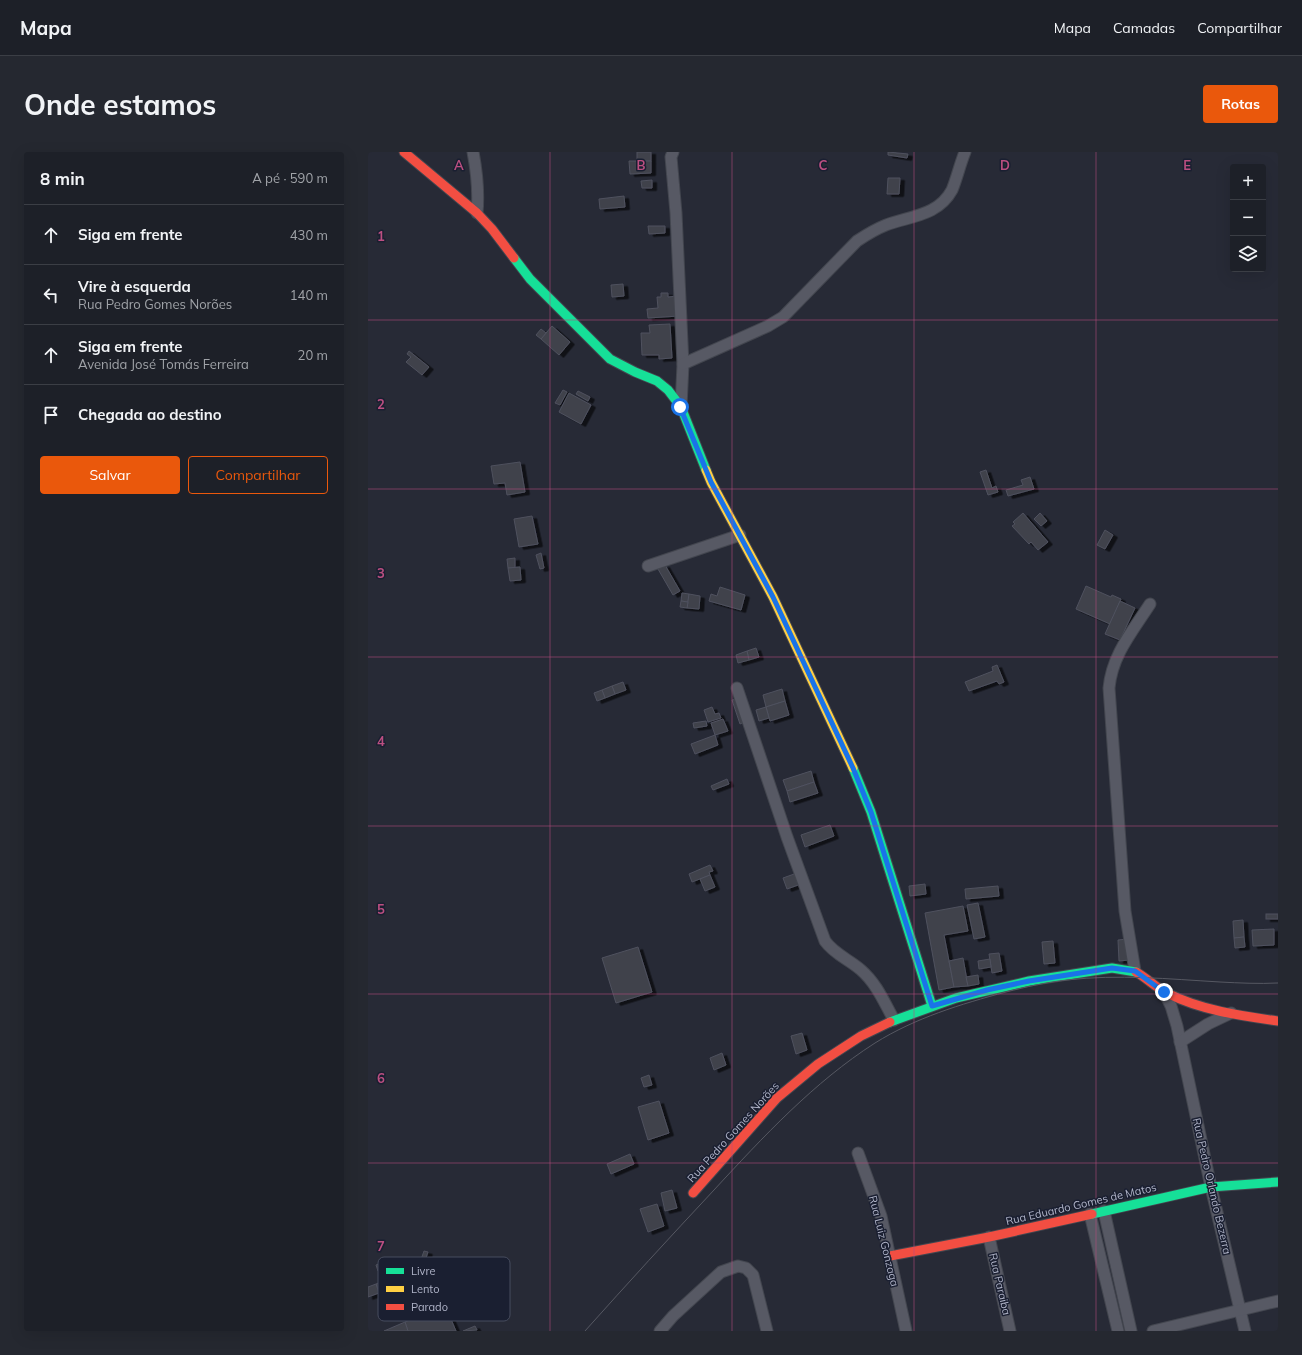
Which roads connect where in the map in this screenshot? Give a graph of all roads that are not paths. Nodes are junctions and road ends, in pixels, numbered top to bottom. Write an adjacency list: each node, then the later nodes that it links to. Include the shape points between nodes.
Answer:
1 (404, 152): 5 (street)
2 (473, 152): 5 (street, via 478,182)
3 (673, 152): 6 (street, via 671,158)
4 (965, 152): 6 (street, via 951,190 934,209 871,232 857,241 783,317)
5 (477, 213): 7 (street, via 530,279 610,359 657,381 668,390)
6 (683, 364): 7 (street)
7 (680, 407): 8 (street, via 711,482)
8 (740, 535): 9 (street); 14 (street, via 773,597 871,812)
9 (648, 566)
10 (1150, 604): 12 (street, via 1121,648 1109,688 1125,911)
11 (737, 688): 16 (street, via 825,941 874,983)
12 (1135, 971): 13 (street, Rua Pedro Gomes Norões); 14 (street, Rua Pedro Gomes Norões, via 1112,968 1029,981)
13 (1164, 992): 15 (street, Rua Pedro Gomes Norões); 18 (street, Rua Pedro Orlando Bezerra, via 1173,1013)
14 (932, 1006): 16 (street, Rua Pedro Gomes Norões)
15 (1231, 1013): 17 (street, Rua Pedro Gomes Norões); 18 (street)
16 (894, 1020): 22 (street, Rua Pedro Gomes Norões, via 861,1036 818,1064 777,1098)
17 (1278, 1021)
18 (1180, 1042): 21 (street, Rua Pedro Orlando Bezerra)
19 (858, 1153): 26 (street, Rua Luiz Gonzaga, via 880,1216)
20 (1278, 1182): 21 (street, Rua Eduardo Gomes de Matos)
21 (1211, 1187): 23 (street, Rua Eduardo Gomes de Matos); 28 (street, Rua Pedro Orlando Bezerra)
22 (693, 1193)
23 (1104, 1211): 24 (street, Rua Eduardo Gomes de Matos); 34 (street)
24 (1090, 1214): 25 (street, Rua Eduardo Gomes de Matos); 33 (street)
25 (989, 1237): 26 (street, Rua Eduardo Gomes de Matos); 32 (street, Rua Paraiba)
26 (890, 1256): 31 (street, Rua Luiz Gonzaga)
27 (1278, 1301): 28 (street)
28 (1240, 1310): 35 (street); 36 (street, Rua Pedro Orlando Bezerra)
29 (660, 1331): 30 (street, via 721,1272 738,1266 746,1268 753,1275)
30 (767, 1331)
31 (906, 1331)
32 (1010, 1331)
33 (1118, 1331)
34 (1131, 1331)
35 (1153, 1331)
36 (1245, 1331)

